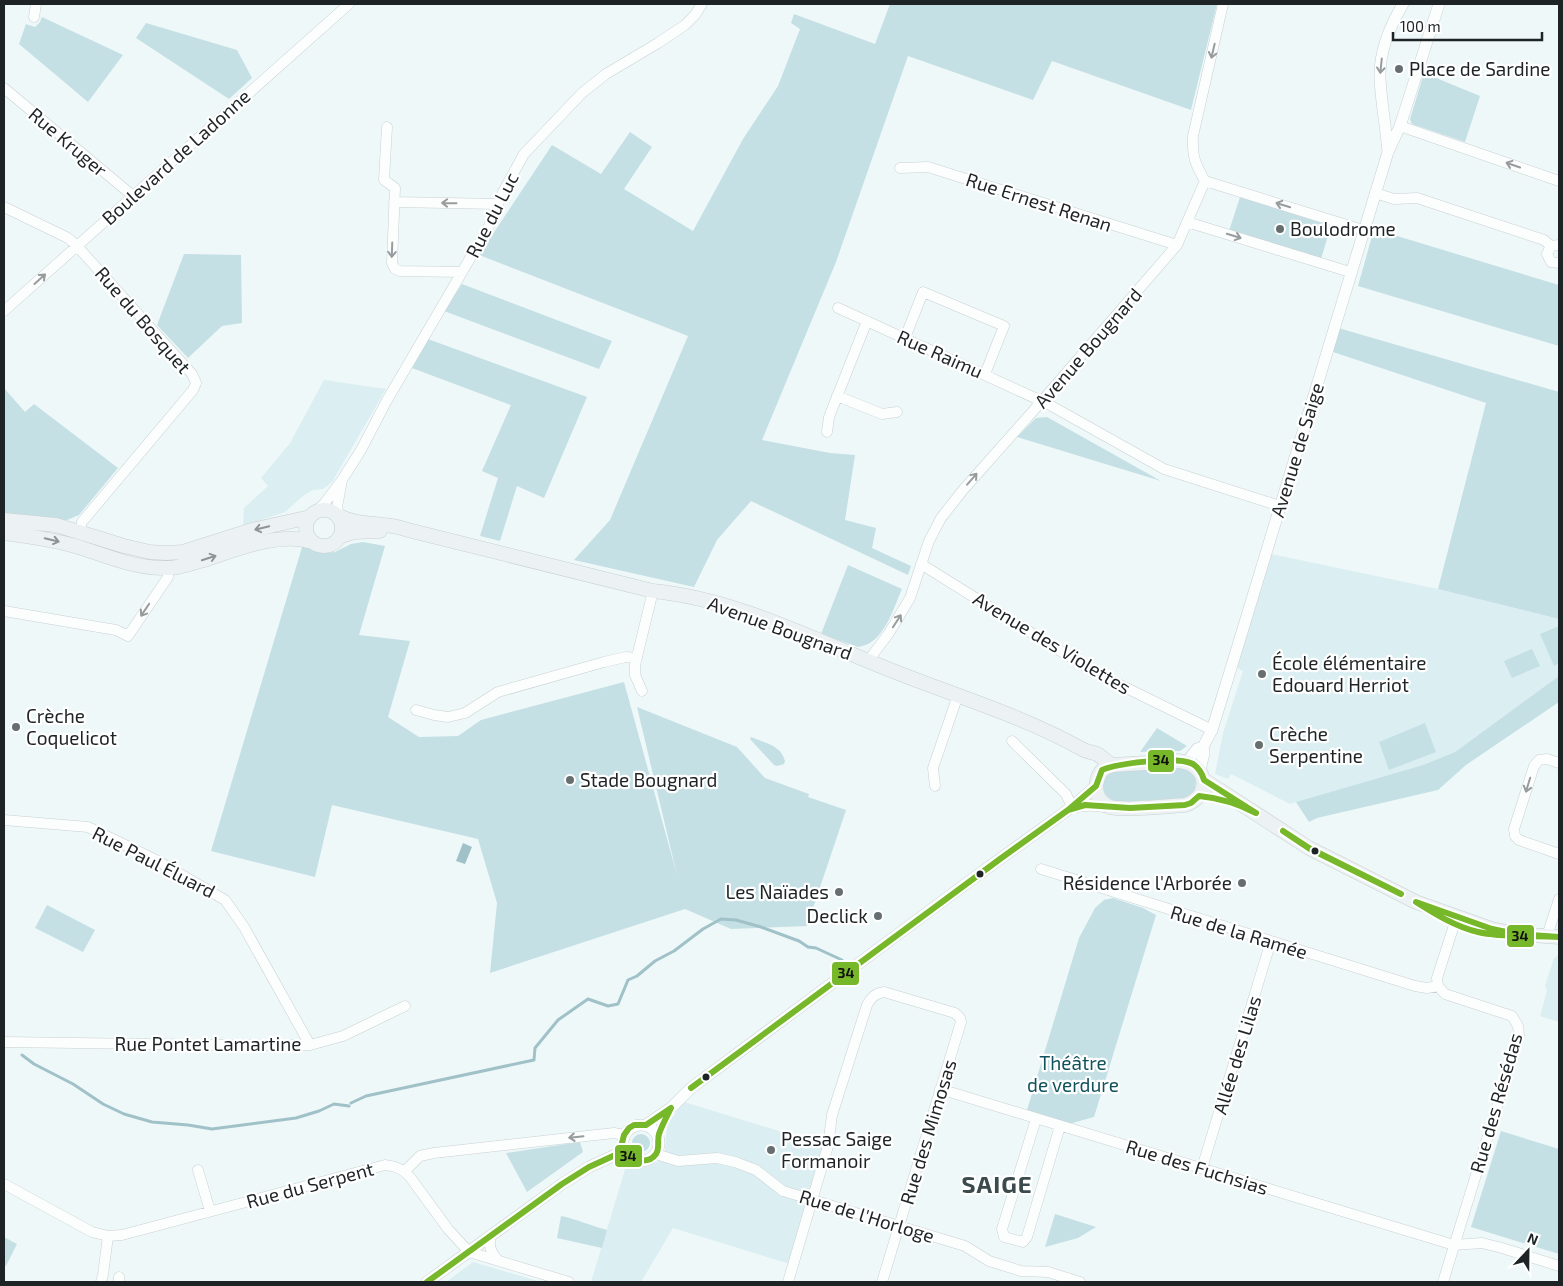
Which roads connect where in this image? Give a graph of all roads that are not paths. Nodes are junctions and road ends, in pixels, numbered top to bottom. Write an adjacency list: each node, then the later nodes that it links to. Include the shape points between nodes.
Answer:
1 (36, 4): 7 (street)
2 (349, 4): 15 (street, Boulevard de Ladonne)
3 (702, 4): 17 (street, Rue du Luc, via 685,25 606,74 575,99 524,154)
4 (1223, 4): 12 (street, one-way to 12, via 1193,136 1192,152)
5 (1403, 4): 10 (street, one-way to 10, via 1388,32 1380,77)
6 (1439, 4): 10 (street)
7 (34, 17)
8 (4, 88): 15 (street, Rue Kruger)
9 (387, 127): 16 (street, via 384,180 395,188)
10 (1395, 129): 13 (street, one-way to 10); 14 (street, Avenue de Saige)
11 (900, 168): 21 (street, Rue Ernest Renan, via 928,167)
12 (1204, 181): 19 (street, Avenue Bougnard); 20 (street, one-way to 12)
13 (1559, 181)
14 (1375, 193): 20 (street, Avenue de Saige); 22 (street, via 1394,199 1418,198)
15 (133, 196): 23 (street, Boulevard de Ladonne)
16 (394, 202): 17 (street, one-way to 16); 25 (street, one-way to 25, via 392,264 395,269)
17 (498, 204): 25 (street, Rue du Luc)
18 (4, 207): 23 (street, Rue du Bosquet)
19 (1188, 222): 21 (street, Avenue Bougnard); 26 (street, one-way to 26)
20 (1363, 230): 26 (street, Avenue de Saige)
21 (1176, 245): 33 (street, Avenue Bougnard)
22 (1555, 245): 24 (street, via 1546,254 1548,260)
23 (78, 246): 28 (street, Boulevard de Ladonne, one-way to 23); 42 (street, Rue du Bosquet, via 192,374 196,383 82,522)
24 (1559, 263)
25 (462, 272): 36 (street, Rue du Luc)
26 (1350, 272): 37 (street, Avenue de Saige)
27 (838, 308): 29 (street, Rue Raimu)
28 (4, 311)
29 (867, 321): 30 (street, Rue Raimu); 32 (street)
30 (905, 338): 31 (street, Rue Raimu); 31 (street, via 923,292 1004,326)
31 (985, 374): 33 (street, Rue Raimu)
32 (837, 396): 34 (street, via 882,414); 35 (street)
33 (1042, 401): 37 (street, Rue Raimu, via 1164,469); 46 (street, Avenue Bougnard, one-way to 33, via 928,541 941,518)
34 (897, 412)
35 (827, 432)
36 (342, 480): 38 (street, Rue du Luc); 39 (street, Rue du Luc)
37 (1280, 506): 55 (street, Avenue de Saige)
38 (313, 514): 39 (main road, Avenue Bougnard, via 328,510); 42 (main road, Avenue Bougnard, one-way to 42, via 174,553 150,552); 45 (main road, via 306,528)
39 (338, 516): 41 (main road, Avenue Bougnard); 44 (main road, via 343,524)
40 (4, 520): 42 (main road, Avenue Bougnard, via 56,525)
41 (408, 530): 44 (main road, Avenue Bougnard, via 354,532); 48 (main road, Avenue Bougnard)
42 (80, 531)
43 (4, 533): 47 (main road, Avenue Bougnard, one-way to 47, via 55,540 121,562)
44 (341, 536): 45 (main road, Avenue Bougnard, via 327,546)
45 (312, 542): 47 (main road, Avenue Bougnard, one-way to 45, via 254,544 294,539)
46 (921, 564): 51 (street, Avenue Bougnard, one-way to 46, via 901,616); 55 (street, Avenue des Violettes, via 1094,672)
47 (168, 568): 49 (street, one-way to 49, via 168,577 128,636 116,630)
48 (653, 591): 50 (street); 51 (main road, Avenue Bougnard, via 744,612)
49 (4, 611)
50 (637, 658): 52 (street, via 635,675); 54 (street, via 604,662 498,692 465,714 448,717)
51 (868, 660): 53 (main road)
52 (642, 691)
53 (958, 696): 60 (main road, via 1037,726 1098,755); 62 (street, via 933,768)
54 (416, 710)
55 (1212, 730): 57 (street, Avenue de Saige)
56 (1012, 741): 67 (street, via 1066,794)
57 (1203, 747): 58 (street, Avenue de Saige); 61 (street, Avenue de Saige)
58 (1187, 762): 60 (main road); 61 (main road)
59 (1559, 763): 69 (street, one-way to 69, via 1547,759 1539,760 1534,766 1514,829 1519,840)
60 (1107, 768): 63 (main road)
61 (1202, 775): 64 (main road, via 1203,789); 65 (main road)
62 (935, 786)
63 (1096, 786): 66 (main road, via 1100,800); 67 (street)
64 (1198, 796): 65 (main road); 66 (main road, via 1185,805)
65 (1235, 802): 72 (main road, via 1325,856 1427,910)
66 (1110, 806): 67 (street)
67 (1072, 807): 80 (street, via 695,1085)
68 (4, 820): 78 (street, Rue Paul Éluard, via 88,827 156,860 226,900)
69 (1559, 854)
70 (1041, 869): 74 (street, Rue de la Ramée)
71 (1559, 900): 73 (street)
72 (1456, 920): 73 (main road, via 1490,935); 75 (street, via 1437,978)
73 (1553, 937)
74 (1271, 941): 75 (street, Rue de la Ramée, via 1415,986); 88 (street, Allée des Lilas)
75 (1438, 986): 97 (street, Rue des Résédas, via 1445,994 1512,1016 1519,1035)
76 (405, 1006): 78 (street, Rue Pontet Lamartine, via 343,1036)
77 (4, 1042): 78 (street, Rue Pontet Lamartine)
78 (310, 1045)
79 (940, 1089): 81 (street, Rue des Fuchsias); 92 (street, Rue des Mimosas, via 960,1018 955,1013 878,992 867,1004 832,1115 828,1146); 94 (street, Rue des Mimosas)
80 (671, 1108): 82 (street); 85 (street)
81 (1036, 1119): 83 (street, Rue des Fuchsias); 83 (street, via 1002,1229 1004,1237 1023,1242 1027,1237)
82 (646, 1125): 84 (street, via 634,1125); 85 (street)
83 (1060, 1126): 88 (street, Rue des Fuchsias)
84 (624, 1135): 86 (street); 90 (street, one-way to 90, via 614,1132 434,1153 420,1156)
85 (658, 1136): 87 (street)
86 (624, 1151): 87 (street, via 640,1161); 95 (street, via 575,1175)
87 (656, 1154): 92 (street, Rue de l'Horloge, via 678,1160 718,1158 734,1162 756,1170 783,1191)
88 (1202, 1168): 97 (street, Rue des Fuchsias)
89 (198, 1170): 93 (street)
90 (405, 1171): 93 (street, Rue du Serpent, via 385,1165); 98 (street)
91 (4, 1184): 96 (street, Rue du Serpent, via 92,1232)
92 (812, 1200): 94 (street, Rue de l'Horloge); 104 (street)
93 (210, 1212): 96 (street, Rue du Serpent)
94 (900, 1227): 105 (street, Rue des Mimosas); 106 (street, Rue de l'Horloge, via 965,1246 989,1261 1020,1271 1048,1272)
95 (491, 1235): 98 (street); 99 (street, via 492,1252)
96 (108, 1236): 101 (street)
97 (1454, 1245): 100 (street, via 1482,1243); 107 (street, Rue des Résédas)
98 (469, 1252): 99 (street); 102 (street)
99 (500, 1262): 103 (street)
100 (1559, 1266)
101 (101, 1282)
102 (427, 1282)
103 (569, 1282)
104 (788, 1282)
105 (882, 1282)
106 (1080, 1282)
107 (1443, 1282)

